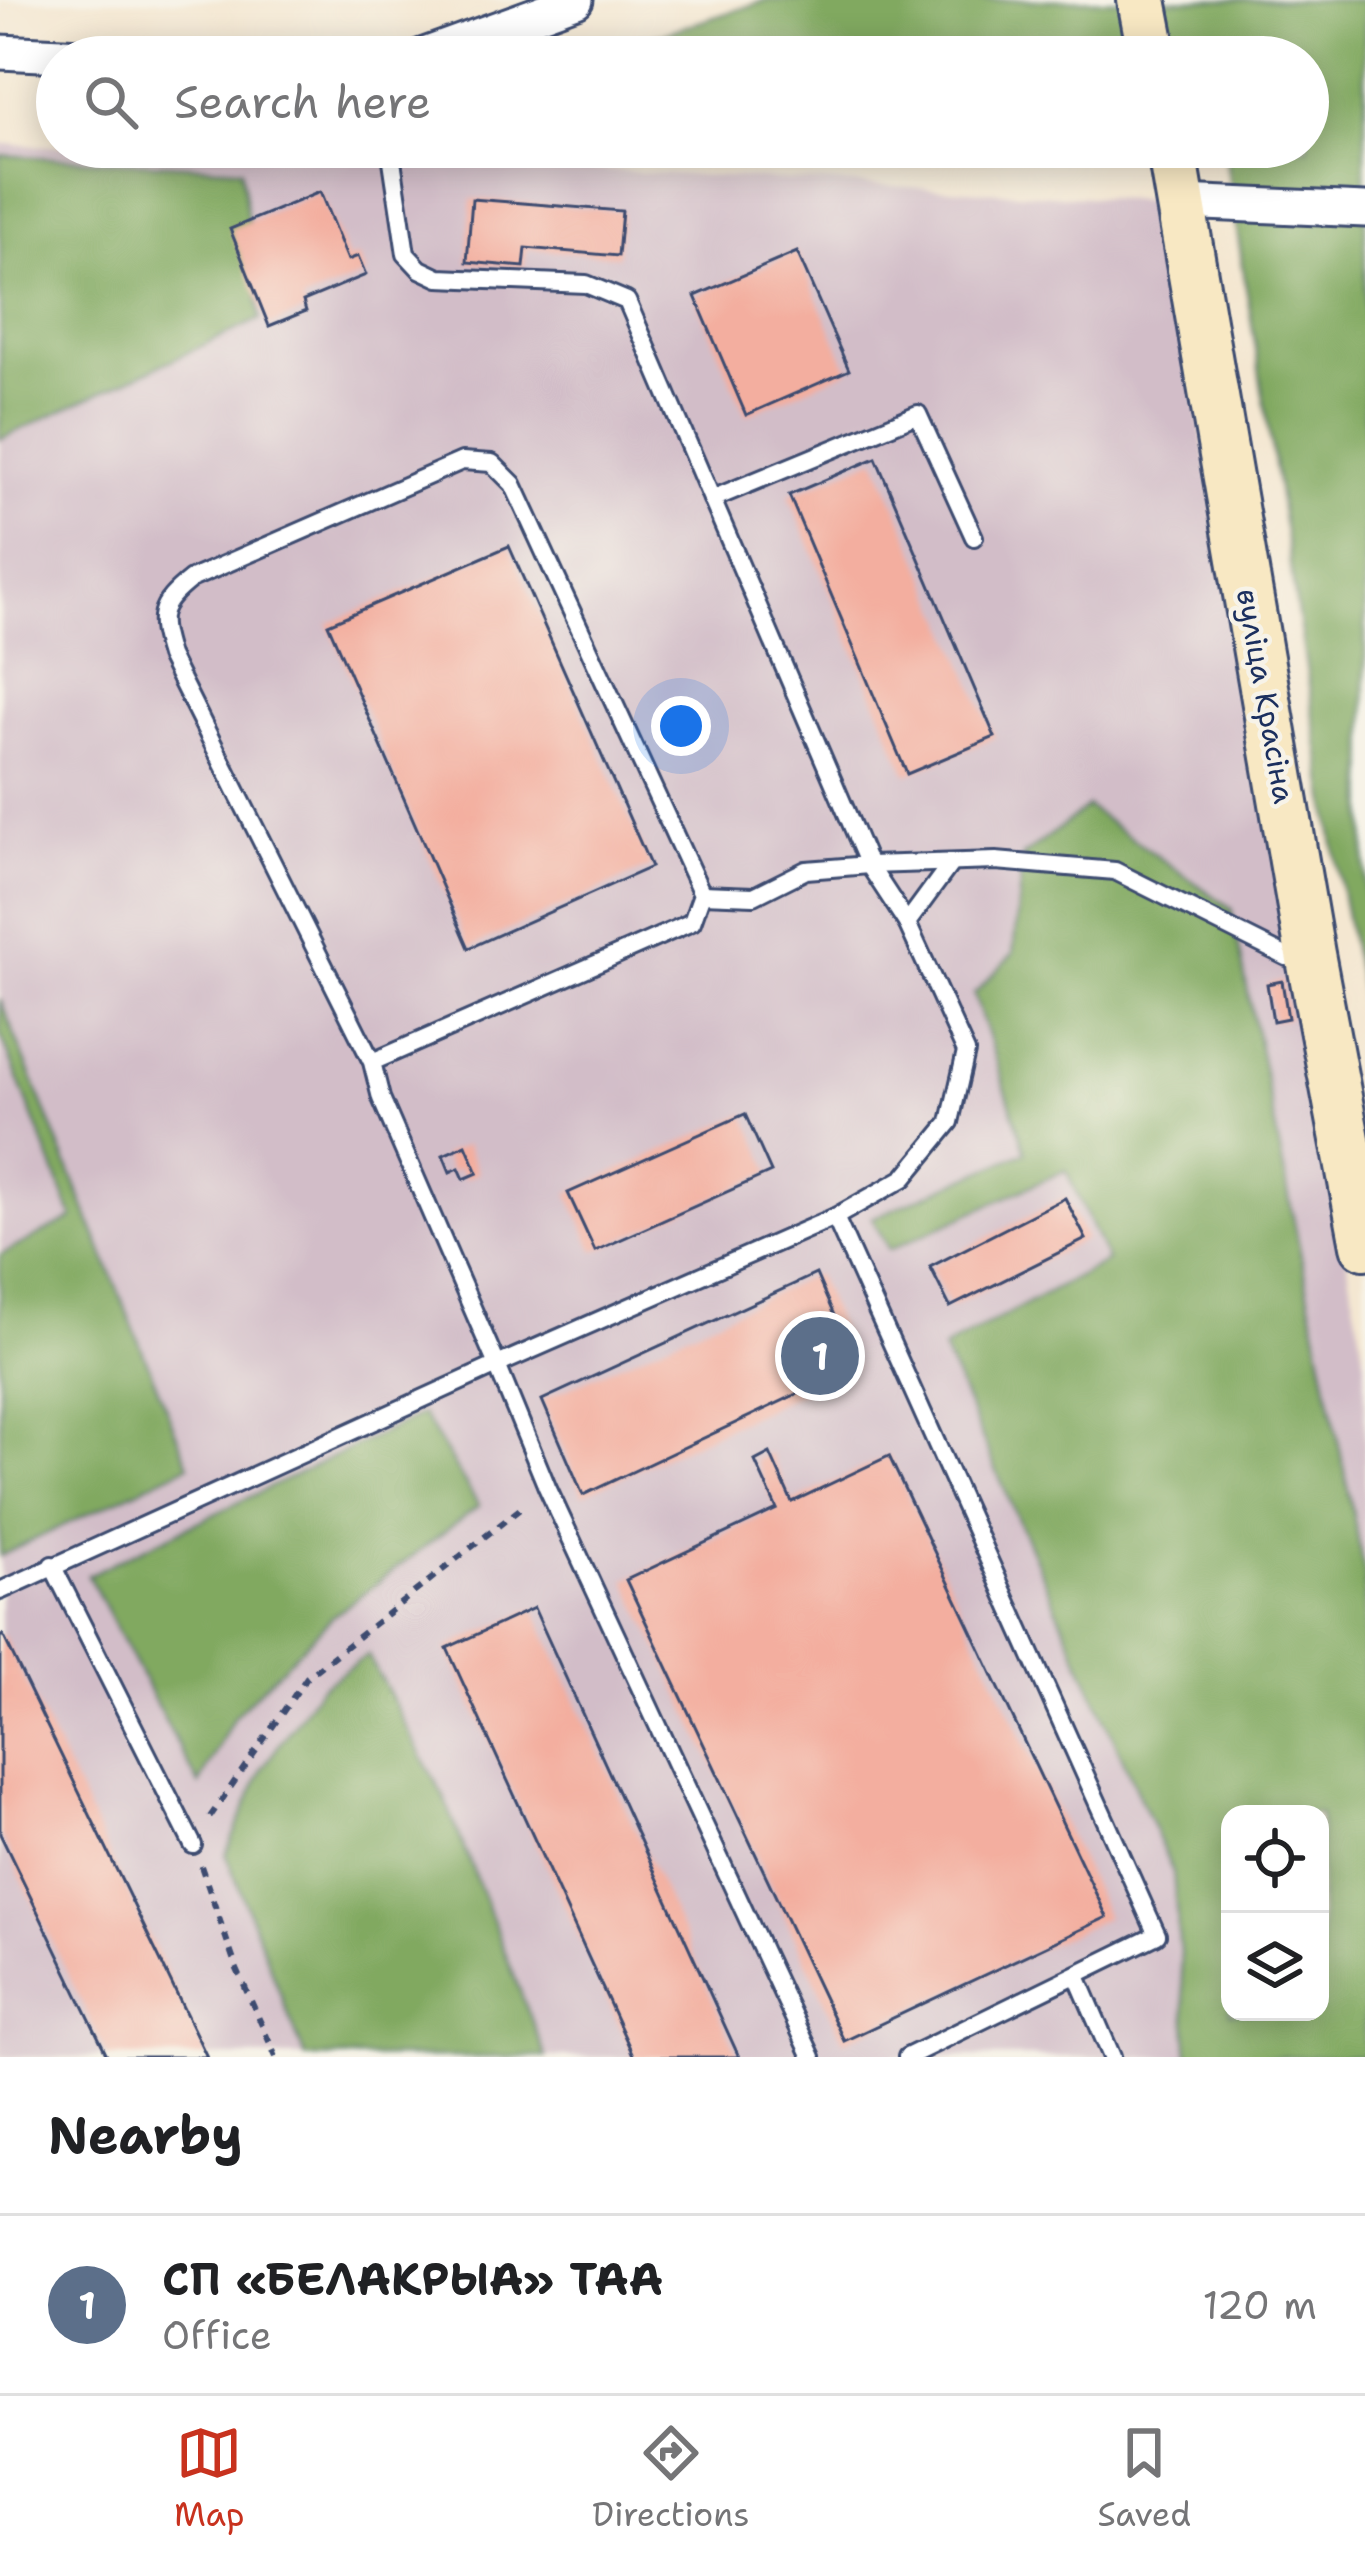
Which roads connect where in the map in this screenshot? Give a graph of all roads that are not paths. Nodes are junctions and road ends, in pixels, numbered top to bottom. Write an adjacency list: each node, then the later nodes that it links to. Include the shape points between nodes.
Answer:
1 (576, 0): 3 (street)
2 (1142, 0): 4 (street)
3 (477, 36)
4 (1149, 36)
5 (0, 52): 6 (street)
6 (36, 54)
7 (393, 168): 11 (lane, via 406,254 421,268 439,278 586,284 627,301)
8 (1175, 168): 9 (street, вуліца Красіна)
9 (1182, 202): 10 (street); 17 (street, вуліца Красіна)
10 (1365, 210)
11 (712, 499): 12 (lane, via 918,414); 14 (lane)
12 (974, 537)
13 (952, 863): 14 (lane); 16 (lane); 17 (lane, via 1115,872 1287,957)
14 (869, 866): 15 (lane, via 806,870 754,896); 16 (lane)
15 (702, 894): 18 (lane, via 692,922); 18 (lane, via 513,484 492,463 462,461 191,579 166,599 160,625 169,656)
16 (907, 923): 19 (lane, via 966,1052 950,1122 904,1178)
17 (1310, 954): 20 (street, вуліца Красіна)
18 (372, 1062): 21 (lane)
19 (835, 1217): 21 (lane); 25 (lane, via 1157,1935)
20 (1365, 1245)
21 (497, 1365): 22 (lane); 26 (lane)
22 (52, 1565): 23 (lane); 24 (lane)
23 (0, 1591)
24 (193, 1845)
25 (1077, 1976): 27 (lane); 28 (lane)
26 (812, 2057)
27 (907, 2057)
28 (1112, 2057)

